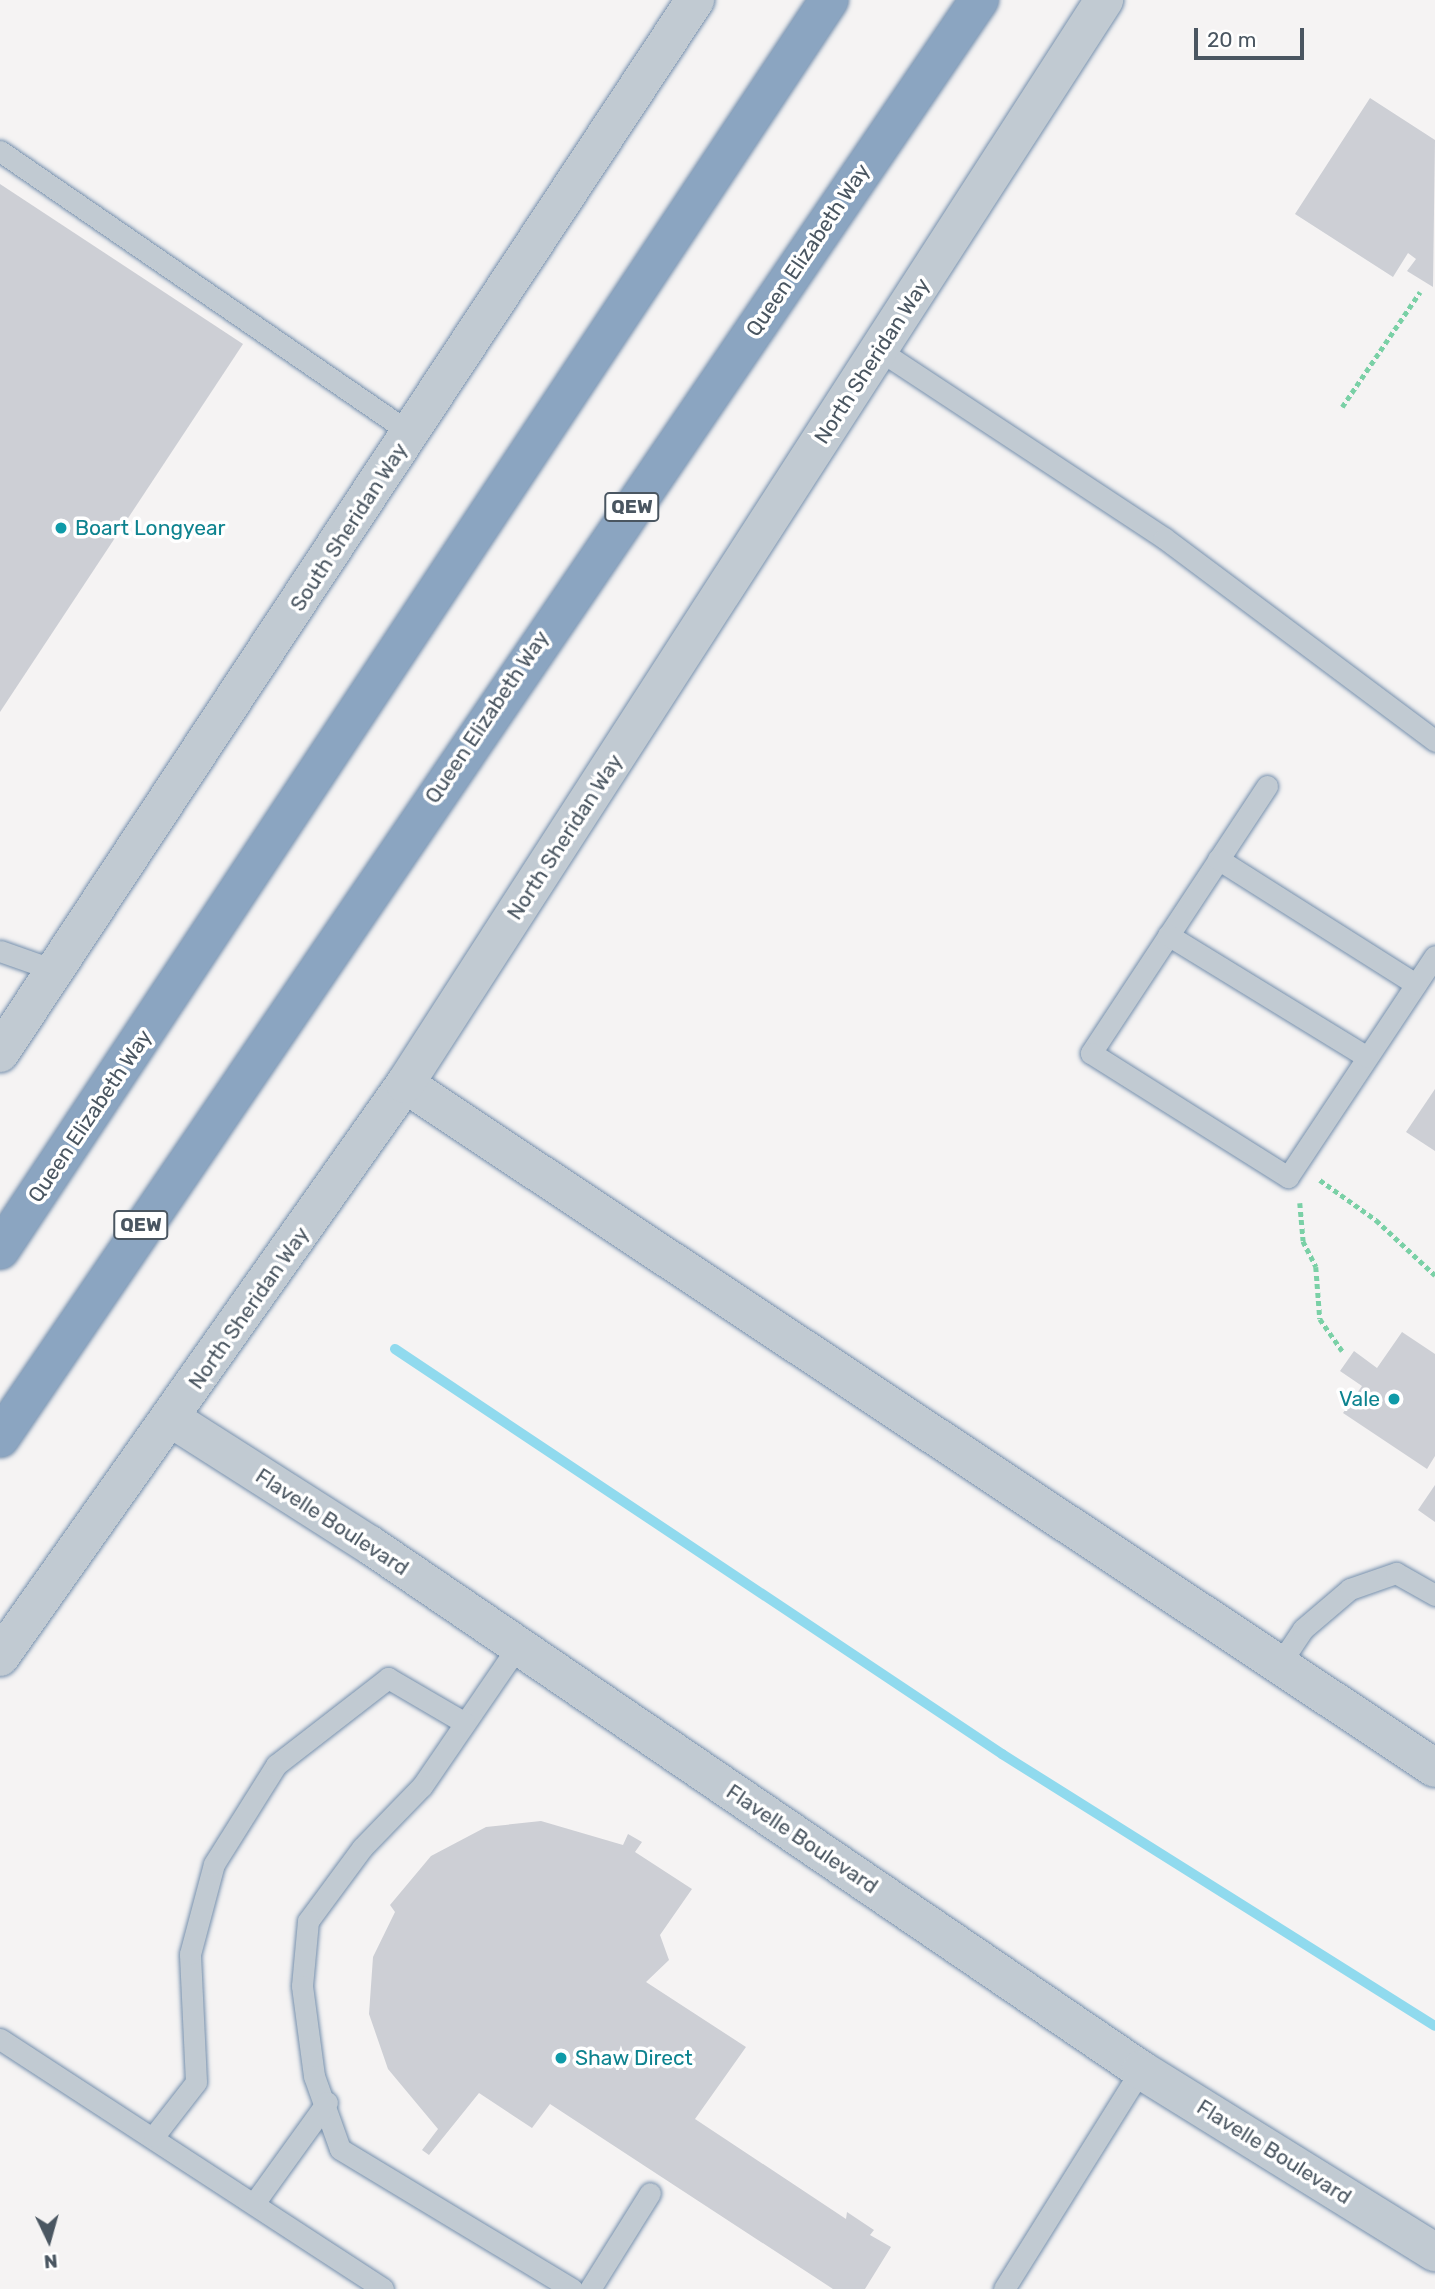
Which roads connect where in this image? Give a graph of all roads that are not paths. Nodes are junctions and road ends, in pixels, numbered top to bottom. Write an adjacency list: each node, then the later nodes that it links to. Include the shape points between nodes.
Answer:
1 (695, 0): 7 (street, South Sheridan Way)
2 (829, 0): 19 (highway, Queen Elizabeth Way)
3 (979, 0): 21 (highway, Queen Elizabeth Way / QEW)
4 (1104, 0): 6 (street, North Sheridan Way)
5 (0, 151): 7 (lane)
6 (878, 350): 8 (lane, via 1164,538); 18 (street, North Sheridan Way)
7 (411, 433): 14 (street, South Sheridan Way)
8 (1435, 741)
9 (1267, 786): 10 (lane)
10 (1218, 859): 11 (lane); 15 (lane)
11 (1168, 935): 17 (lane); 17 (lane, via 1091,1053 1288,1177)
12 (0, 951): 14 (lane)
13 (1435, 956): 15 (lane)
14 (54, 970): 16 (street, South Sheridan Way)
15 (1416, 984): 17 (lane)
16 (0, 1053)
17 (1367, 1058)
18 (405, 1084): 20 (street, North Sheridan Way); 25 (street)
19 (0, 1250)
20 (172, 1419): 23 (street, Flavelle Boulevard); 24 (street, North Sheridan Way, via 36,1599)
21 (0, 1438)
22 (1435, 1595): 25 (lane, via 1396,1573 1350,1589 1303,1629)
23 (518, 1646): 26 (lane); 29 (street, Flavelle Boulevard)
24 (0, 1657)
25 (1279, 1665): 27 (street)
26 (465, 1723): 30 (lane, via 422,1786 362,1848 308,1921 302,1986 314,2076); 31 (lane, via 388,1678 276,1765 214,1864 190,1954 196,2082)
27 (1435, 1768)
28 (0, 2039): 31 (lane)
29 (1141, 2070): 34 (street, Flavelle Boulevard); 38 (lane)
30 (327, 2102): 33 (lane); 36 (lane, via 340,2149)
31 (154, 2136): 33 (lane)
32 (650, 2193): 37 (lane)
33 (255, 2202): 35 (lane)
34 (1435, 2252)
35 (383, 2289)
36 (572, 2289)
37 (590, 2289)
38 (1004, 2289)

